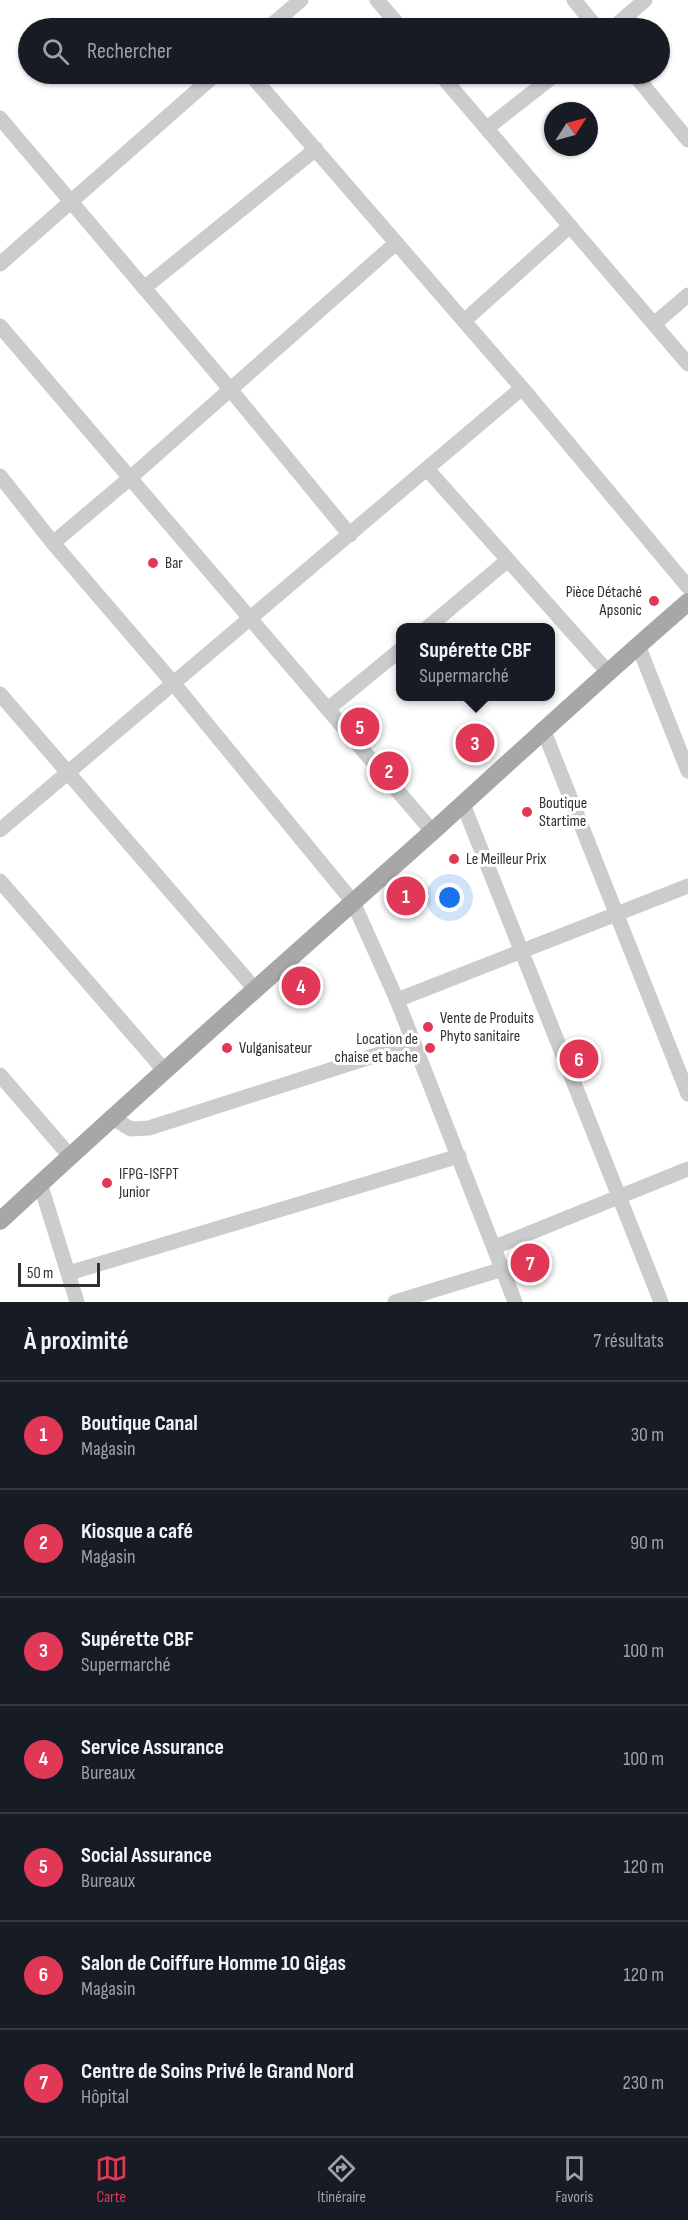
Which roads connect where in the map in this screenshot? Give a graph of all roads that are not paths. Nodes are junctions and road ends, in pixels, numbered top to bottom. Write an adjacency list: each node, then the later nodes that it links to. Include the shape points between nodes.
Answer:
1 (301, 0): 5 (street)
2 (377, 0): 6 (street)
3 (574, 0): 7 (street)
4 (645, 0): 8 (street)
5 (280, 18)
6 (392, 18)
7 (589, 18)
8 (624, 18)
9 (205, 84): 18 (street)
10 (259, 84): 17 (street)
11 (449, 84): 15 (street)
12 (543, 84): 15 (street)
13 (643, 84): 16 (street)
14 (0, 118): 18 (street)
15 (487, 128): 19 (street)
16 (687, 136)
17 (316, 149): 20 (street); 22 (street)
18 (70, 201): 21 (street); 22 (street)
19 (570, 226): 24 (street); 25 (street)
20 (396, 243): 24 (street); 29 (street)
21 (0, 264)
22 (144, 288): 29 (street)
23 (688, 295): 25 (street)
24 (464, 321): 28 (street)
25 (654, 324): 27 (street)
26 (0, 326): 32 (street)
27 (688, 364)
28 (522, 388): 30 (street); 36 (street)
29 (230, 389): 32 (street); 33 (street)
30 (427, 469): 33 (street); 35 (street)
31 (0, 476): 34 (street)
32 (130, 478): 34 (street); 38 (street)
33 (350, 535): 38 (street)
34 (52, 543): 43 (street)
35 (508, 560): 39 (street); 42 (street)
36 (688, 587)
37 (688, 602): 40 (main road)
38 (250, 619): 43 (street); 45 (street)
39 (432, 623)
40 (638, 645): 42 (main road); 47 (street)
41 (396, 653): 45 (street)
42 (608, 671): 46 (main road)
43 (174, 684): 48 (street); 54 (street)
44 (0, 694): 48 (street)
45 (328, 709): 51 (street)
46 (543, 729): 49 (main road); 55 (street)
47 (688, 771)
48 (69, 773): 50 (street); 57 (street)
49 (463, 804): 51 (main road); 56 (street)
50 (0, 830)
51 (432, 831): 54 (main road)
52 (0, 881): 60 (street)
53 (688, 886): 55 (street)
54 (353, 902): 57 (main road); 58 (street)
55 (617, 914): 56 (street); 62 (street)
56 (522, 952): 58 (street); 68 (street)
57 (255, 989): 60 (main road)
58 (397, 1000): 59 (street)
59 (414, 1043): 63 (street, via 149,1128 131,1129); 65 (street)
60 (164, 1070): 63 (main road)
61 (0, 1075): 64 (street)
62 (688, 1094)
63 (111, 1117): 64 (main road)
64 (69, 1155): 67 (main road)
65 (459, 1156): 70 (street); 72 (street)
66 (688, 1169): 68 (street)
67 (40, 1183): 69 (main road); 72 (street)
68 (619, 1197): 70 (street); 76 (street)
69 (0, 1221)
70 (495, 1247): 71 (street)
71 (503, 1269): 74 (street); 75 (street)
72 (69, 1273): 73 (street)
73 (77, 1302)
74 (394, 1302)
75 (515, 1302)
76 (661, 1302)

